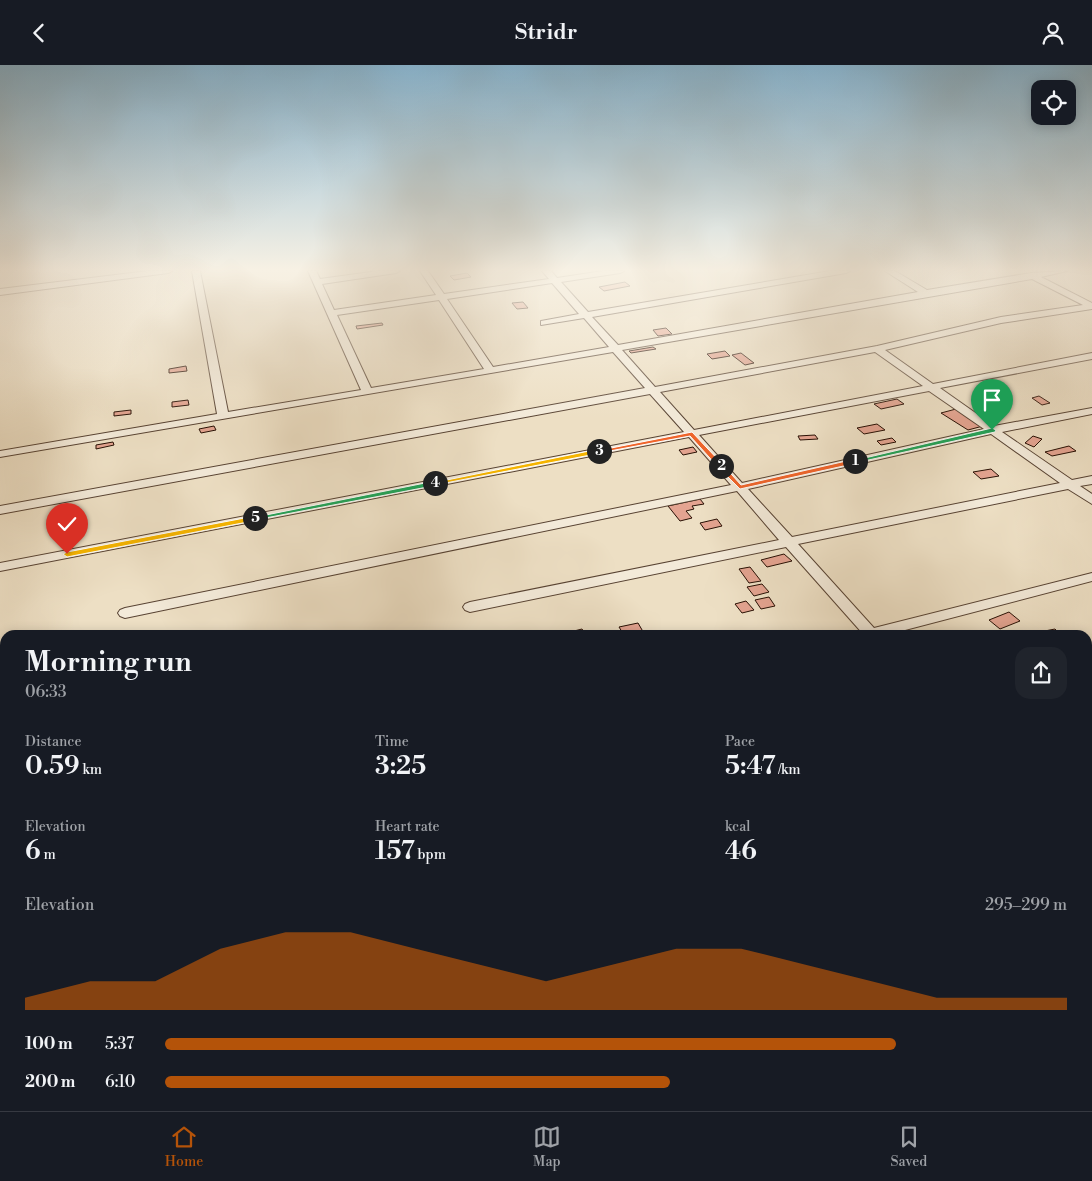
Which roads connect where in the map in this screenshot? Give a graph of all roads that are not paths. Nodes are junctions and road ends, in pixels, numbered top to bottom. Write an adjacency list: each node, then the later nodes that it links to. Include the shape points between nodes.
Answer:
1 (205, 320): 17 (street)
2 (334, 320): 15 (street)
3 (456, 320): 12 (street)
4 (561, 320): 8 (street)
5 (590, 320): 9 (street)
6 (775, 320): 9 (street)
7 (1002, 320): 10 (street)
8 (544, 323)
9 (616, 348): 12 (street); 14 (street)
10 (876, 349): 13 (street); 14 (street)
11 (1092, 356): 13 (street)
12 (490, 370): 15 (street)
13 (930, 387): 18 (street); 19 (street)
14 (652, 389): 19 (street); 25 (street)
15 (367, 391): 17 (street)
16 (1092, 411): 18 (street)
17 (223, 415): 20 (street)
18 (992, 430): 22 (street); 23 (street)
19 (692, 433): 23 (street); 27 (street)
20 (0, 454)
21 (1092, 480): 22 (street)
22 (1070, 485): 24 (street); 26 (street)
23 (740, 487): 26 (street); 30 (street)
24 (1092, 500)
25 (0, 510)
26 (789, 542): 29 (street); 31 (street)
27 (0, 567)
28 (1092, 577): 32 (street)
29 (470, 607)
30 (126, 613)
31 (868, 630)
32 (887, 630)

